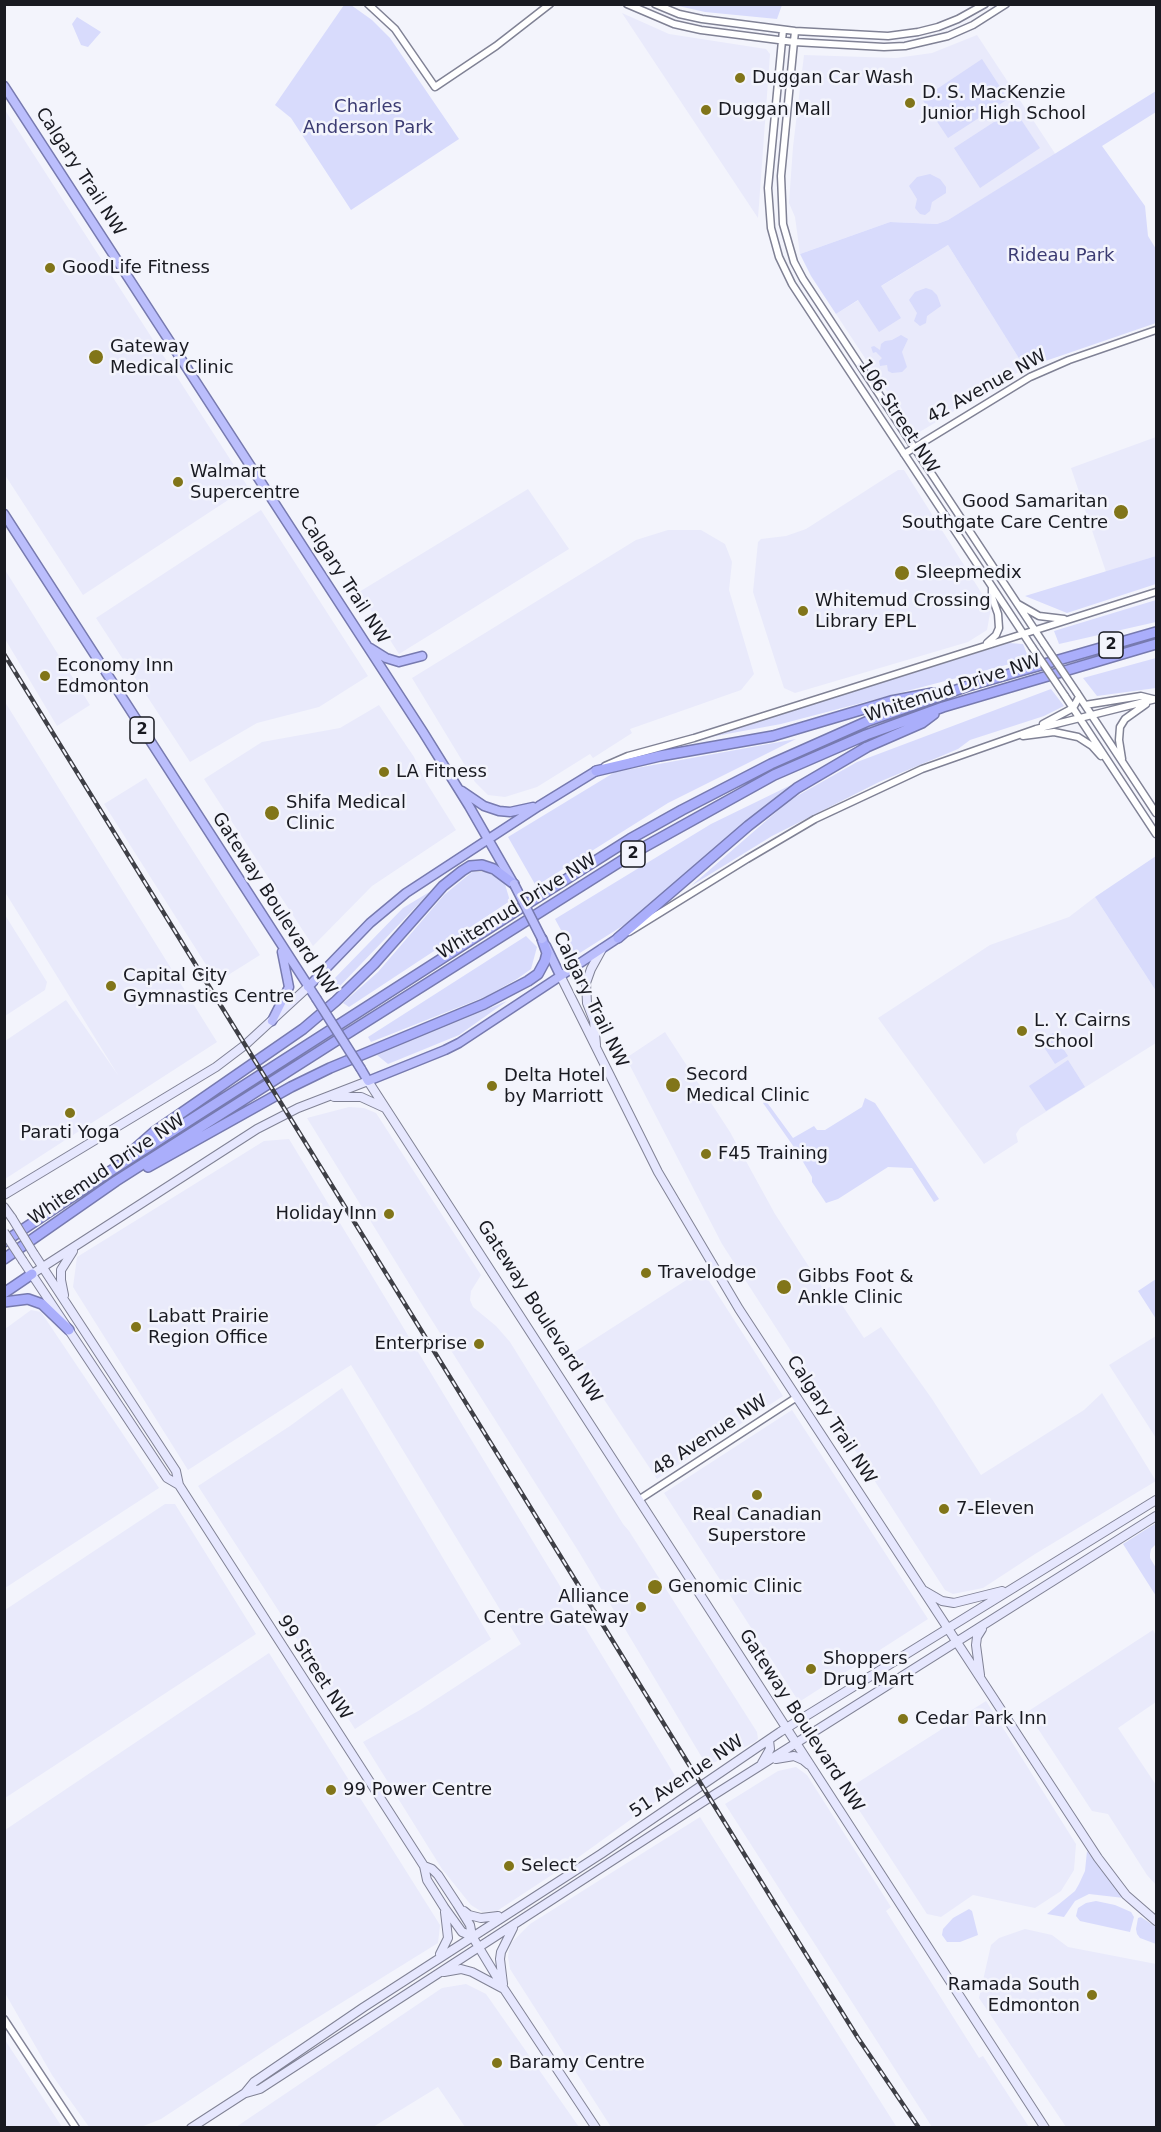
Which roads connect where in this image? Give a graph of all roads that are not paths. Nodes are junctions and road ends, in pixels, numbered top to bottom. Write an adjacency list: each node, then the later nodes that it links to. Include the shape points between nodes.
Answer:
1 (368, 4): 2 (street, via 395,29 435,87)
2 (550, 4)
3 (627, 4): 9 (street, via 648,15 692,28)
4 (655, 4): 7 (street, via 702,19)
5 (985, 4): 8 (street, via 928,30 898,35)
6 (1006, 4): 10 (street, via 964,29 928,42 857,47)
7 (783, 30): 8 (street); 9 (street, 106 Street NW)
8 (795, 31): 10 (street, 106 Street NW)
9 (782, 41): 10 (street); 14 (street, 106 Street NW, via 768,188 776,246 792,284)
10 (794, 42): 13 (street, 106 Street NW, via 781,176 783,224 790,250 803,279)
11 (4, 86): 24 (highway, Calgary Trail NW)
12 (1156, 330): 13 (street, 42 Avenue NW, via 1038,374)
13 (914, 447): 14 (street, 42 Avenue NW); 18 (street, 106 Street NW)
14 (904, 454): 16 (street, 106 Street NW)
15 (4, 514): 48 (highway, Gateway Boulevard NW / 2)
16 (992, 587): 22 (street, 106 Street NW); 25 (street, via 999,628)
17 (1156, 592): 19 (street, Whitemud Drive NW)
18 (1017, 603): 19 (street, via 1039,616); 20 (street, 106 Street NW)
19 (1068, 619): 20 (street, Whitemud Drive NW)
20 (1035, 630): 22 (street, Whitemud Drive NW); 28 (street, 106 Street NW, bridge)
21 (1156, 632): 27 (highway, Whitemud Drive NW / 2)
22 (1023, 634): 25 (street, Whitemud Drive NW); 32 (street, 106 Street NW, bridge)
23 (1156, 644): 31 (highway, Whitemud Drive NW / 2)
24 (368, 646): 26 (highway, via 395,661); 40 (highway, Calgary Trail NW)
25 (983, 646): 39 (street, Whitemud Drive NW, via 622,759)
26 (422, 656)
27 (968, 686): 39 (highway, via 891,701 773,736); 57 (highway, Whitemud Drive NW / 2, via 868,721 771,764 657,823)
28 (1078, 695): 30 (street, 106 Street NW); 32 (street)
29 (1155, 699): 30 (street, via 1140,696); 33 (street); 37 (street, via 1122,723)
30 (1086, 705): 33 (street, 106 Street NW); 34 (street)
31 (943, 707): 46 (highway, via 922,723 867,747 797,788); 58 (highway, Whitemud Drive NW / 2, via 816,756 703,813)
32 (1073, 708): 34 (street, 106 Street NW); 35 (street)
33 (1092, 714): 34 (street); 37 (street, 106 Street NW)
34 (1079, 717): 35 (street); 38 (street, 106 Street NW)
35 (1036, 729): 36 (street)
36 (1005, 738): 38 (street, via 1054,732 1078,737); 46 (street, via 922,769 841,806)
37 (1122, 761): 42 (street, 106 Street NW)
38 (1112, 767): 43 (street, 106 Street NW)
39 (596, 771): 41 (highway)
40 (457, 787): 41 (highway, via 484,806 500,811); 44 (highway, Calgary Trail NW)
41 (539, 806): 44 (highway)
42 (1156, 813)
43 (1156, 834)
44 (488, 840): 45 (highway, Calgary Trail NW); 51 (highway, via 381,913)
45 (514, 884): 47 (highway, Calgary Trail NW, bridge); 57 (highway, via 483,865 462,871 443,886 336,1001 303,1029 154,1132)
46 (618, 938): 49 (highway)
47 (542, 939): 50 (highway, Calgary Trail NW); 58 (highway, via 547,953 543,965 533,978 514,989 330,1068 161,1161)
48 (281, 945): 51 (highway, Gateway Boulevard NW / 2); 52 (highway, via 289,987)
49 (602, 949): 50 (highway); 53 (main road, via 586,983)
50 (560, 975): 53 (main road, Calgary Trail NW); 54 (highway, via 459,1043)
51 (308, 987): 52 (main road); 54 (highway, Gateway Boulevard NW / 2, bridge)
52 (272, 1021): 59 (main road, via 242,1048 190,1084)
53 (596, 1050): 71 (main road, Calgary Trail NW, via 684,1218)
54 (368, 1081): 55 (main road); 56 (main road, Gateway Boulevard NW)
55 (298, 1108): 56 (main road, via 323,1099 355,1096); 63 (main road, via 246,1135)
56 (388, 1110): 73 (main road, Gateway Boulevard NW)
57 (109, 1172): 62 (highway, Whitemud Drive NW)
58 (116, 1181): 64 (highway, Whitemud Drive NW)
59 (4, 1195)
60 (4, 1208): 65 (main road, 99 Street NW, bridge)
61 (4, 1232): 66 (main road, 99 Street NW, bridge)
62 (4, 1242)
63 (77, 1245): 65 (main road); 68 (main road, via 62,1270)
64 (4, 1259)
65 (43, 1267): 66 (main road); 68 (main road, 99 Street NW)
66 (32, 1274): 67 (highway); 70 (main road, 99 Street NW)
67 (4, 1293)
68 (65, 1301): 72 (main road, 99 Street NW, via 176,1471)
69 (4, 1302): 70 (highway, via 28,1299 42,1304)
70 (69, 1330): 72 (main road, 99 Street NW, via 167,1478)
71 (797, 1398): 73 (street, 48 Avenue NW); 76 (main road, Calgary Trail NW)
72 (179, 1485): 87 (main road, 99 Street NW)
73 (640, 1499): 82 (main road, Gateway Boulevard NW)
74 (1156, 1500): 77 (main road, 51 Avenue NW)
75 (1156, 1516): 78 (main road, 51 Avenue NW)
76 (921, 1589): 77 (main road, via 954,1603); 79 (main road, Calgary Trail NW)
77 (1010, 1589): 79 (main road, 51 Avenue NW)
78 (993, 1619): 80 (main road, 51 Avenue NW); 81 (main road, via 976,1641)
79 (947, 1628): 80 (main road, Calgary Trail NW); 82 (main road, 51 Avenue NW)
80 (956, 1643): 81 (main road, Calgary Trail NW); 84 (main road, 51 Avenue NW)
81 (981, 1680): 91 (main road, Calgary Trail NW, via 1106,1869 1126,1895)
82 (787, 1728): 83 (main road, 51 Avenue NW); 84 (main road, Gateway Boulevard NW)
83 (769, 1740): 85 (main road, via 770,1749); 90 (main road, 51 Avenue NW)
84 (796, 1743): 85 (main road, 51 Avenue NW); 86 (main road, Gateway Boulevard NW)
85 (759, 1767): 86 (main road, via 790,1756); 92 (main road, 51 Avenue NW)
86 (812, 1768): 103 (main road, Gateway Boulevard NW)
87 (424, 1866): 88 (main road, 99 Street NW, via 438,1875); 89 (main road, 99 Street NW, via 427,1880)
88 (457, 1904): 90 (main road, via 469,1916); 93 (main road, 99 Street NW)
89 (444, 1907): 93 (main road, 99 Street NW, via 462,1932); 95 (main road, via 448,1938)
90 (504, 1915): 93 (main road, 51 Avenue NW)
91 (1156, 1920)
92 (517, 1923): 94 (main road, 51 Avenue NW); 97 (main road, via 501,1952)
93 (472, 1936): 94 (main road, 99 Street NW); 95 (main road, 51 Avenue NW)
94 (479, 1948): 96 (main road, 51 Avenue NW); 97 (main road, 99 Street NW)
95 (436, 1960): 99 (main road, 51 Avenue NW, via 254,2082)
96 (435, 1975): 97 (main road, via 461,1969); 99 (main road, 51 Avenue NW, via 260,2090)
97 (504, 1989): 102 (main road, 99 Street NW)
98 (4, 2019): 100 (street)
99 (245, 2093): 101 (main road, 51 Avenue NW)
100 (76, 2127)
101 (191, 2127)
102 (596, 2127)
103 (1045, 2127)

